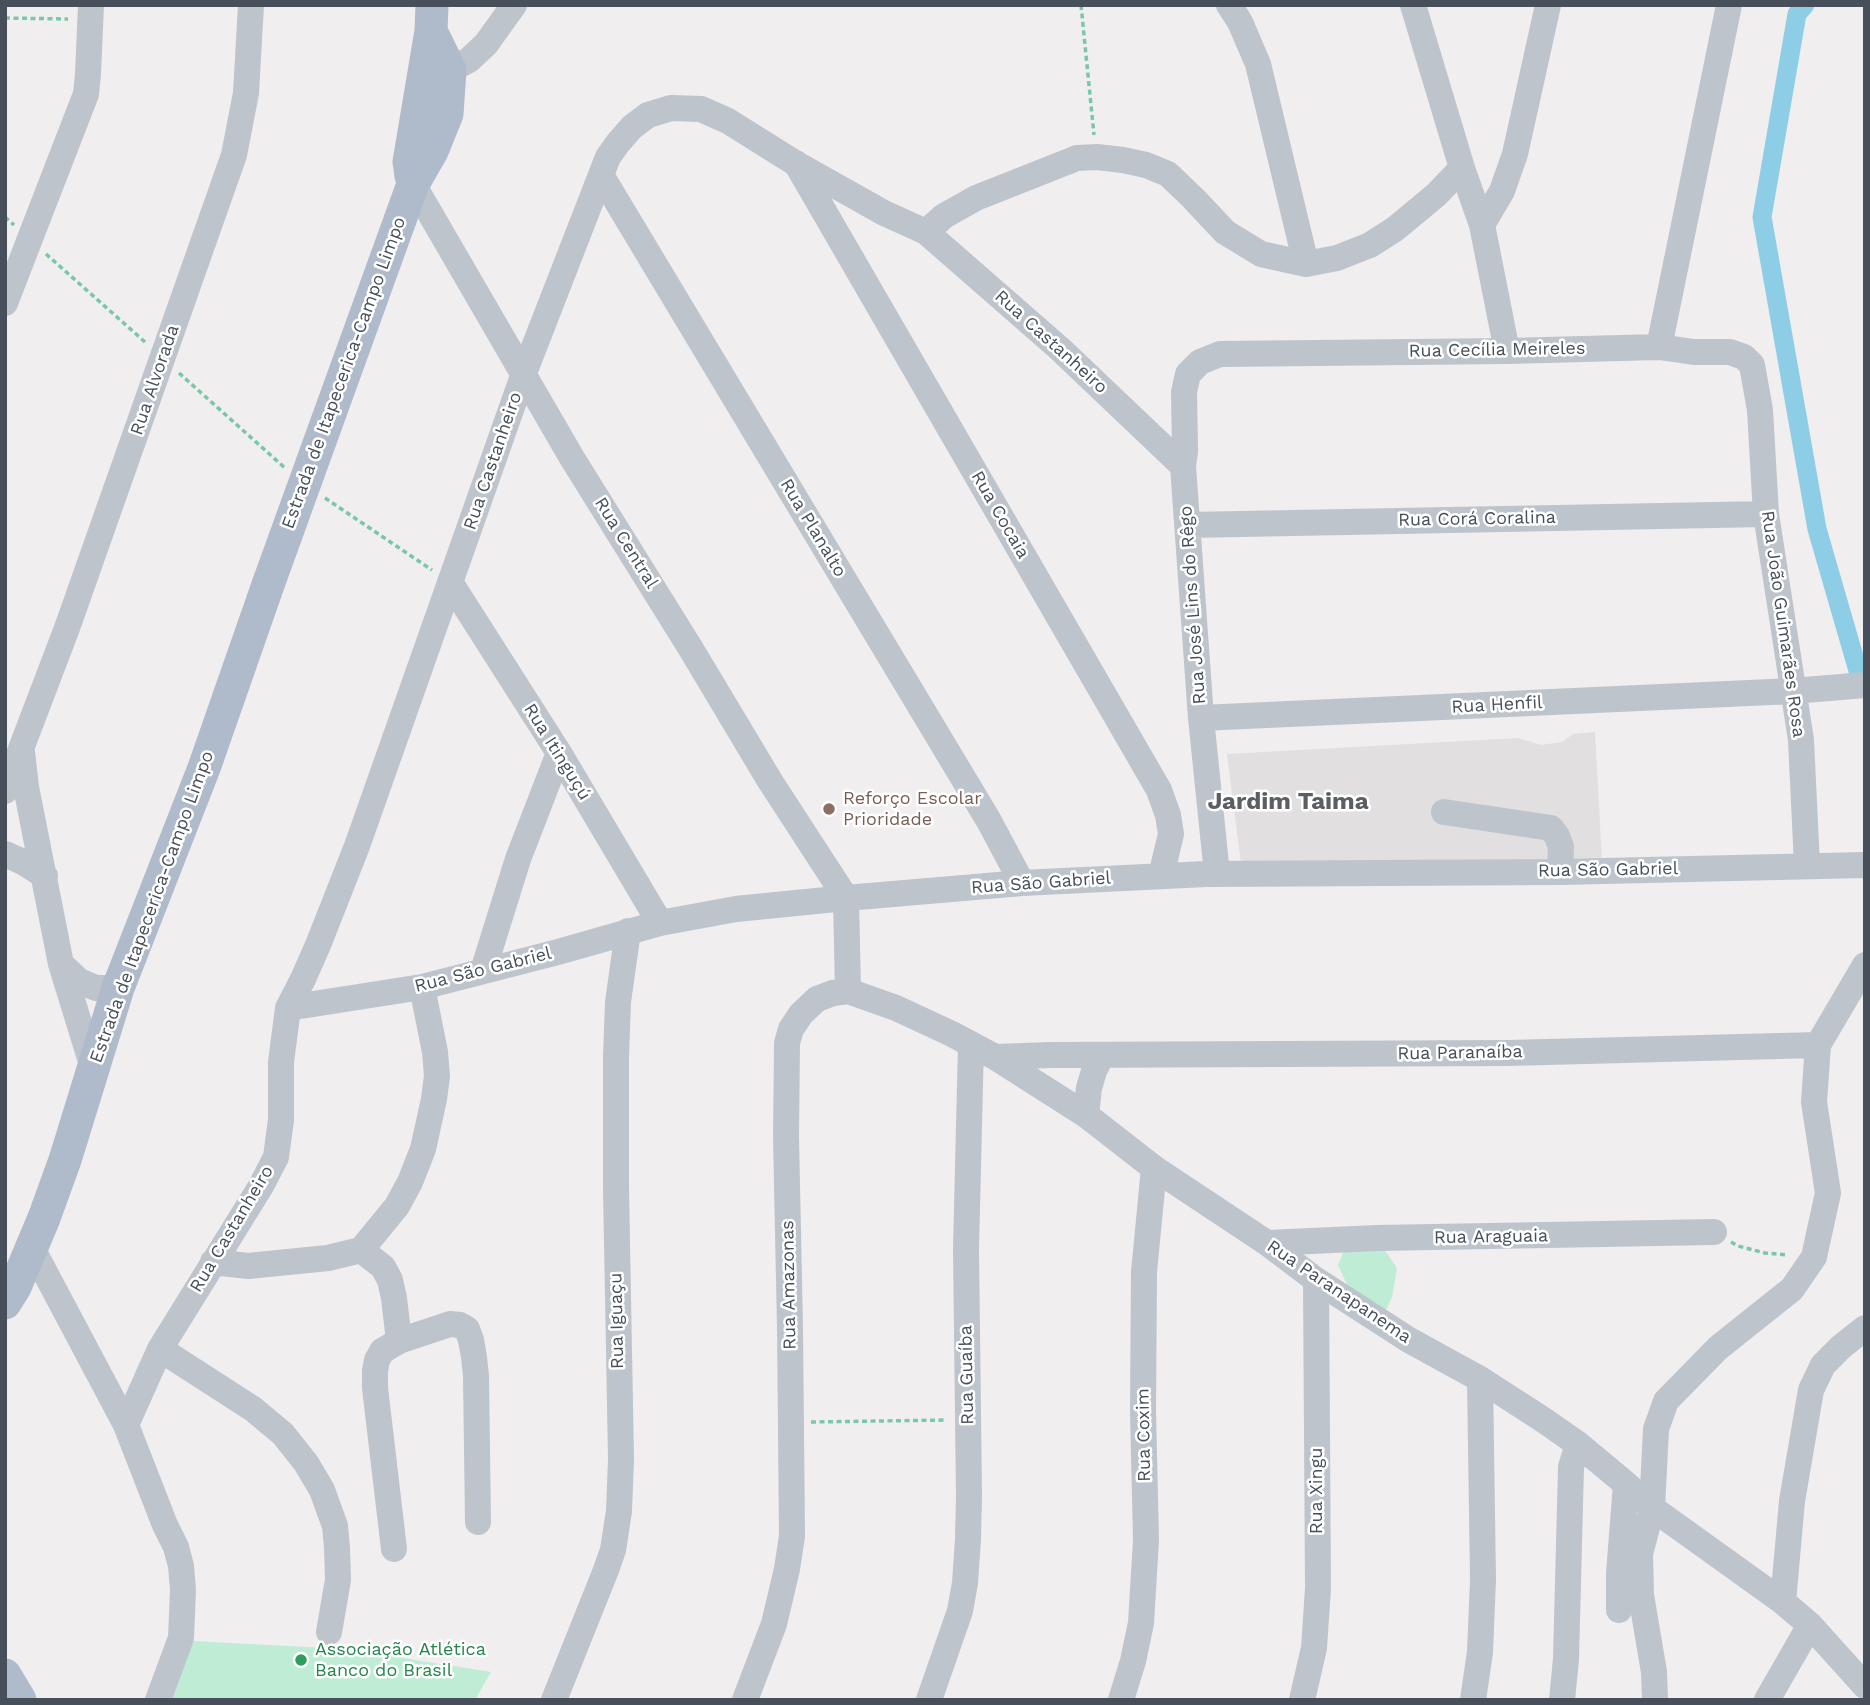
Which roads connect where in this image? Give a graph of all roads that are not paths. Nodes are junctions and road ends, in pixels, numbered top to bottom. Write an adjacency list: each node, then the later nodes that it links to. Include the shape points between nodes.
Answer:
1 (251, 5): 30 (street, Rua Alvorada, via 246,93 234,155)
2 (514, 5): 9 (street, via 469,60)
3 (1229, 5): 16 (street, via 1258,64)
4 (1413, 5): 11 (street)
5 (1548, 5): 14 (street, via 1516,154)
6 (1729, 5): 18 (street)
7 (91, 12): 17 (street, via 86,94)
8 (431, 18): 9 (main road, Estrada de Itapecerica-Campo Limpo)
9 (436, 74): 13 (main road, Estrada de Itapecerica-Campo Limpo, via 409,162)
10 (795, 163): 12 (street, Rua Castanheiro, via 701,109 671,108 648,115 632,127 608,157); 15 (street, Rua Castanheiro); 40 (street, Rua Cocaia, via 1159,790 1171,834)
11 (1462, 168): 14 (street); 16 (street, via 1436,195 1370,245)
12 (601, 175): 21 (street, Rua Castanheiro); 41 (street, Rua Planalto)
13 (413, 184): 21 (street, Rua Central); 49 (main road, Estrada de Itapecerica-Campo Limpo, via 204,768)
14 (1482, 225): 19 (street)
15 (926, 232): 16 (street, via 975,198 1077,158 1097,157 1146,165 1168,174 1225,232 1261,254); 23 (street, Rua Castanheiro, via 1060,349)
16 (1306, 264)
17 (5, 303)
18 (1659, 346): 19 (street, Rua Cecília Meireles); 22 (street, Rua Cecília Meireles, via 1744,357 1752,365)
19 (1507, 351): 20 (street, Rua Cecília Meireles)
20 (1220, 354): 23 (street, Rua José Lins do Rêgo, via 1200,362 1188,374)
21 (524, 373): 26 (street, Rua Castanheiro); 42 (street, Rua Central, via 770,781)
22 (1755, 383): 24 (street, Rua João Guimarães Rosa)
23 (1183, 466): 25 (street, Rua José Lins do Rêgo)
24 (1766, 514): 25 (street, Rua Corá Coralina); 28 (street, Rua João Guimarães Rosa)
25 (1188, 525): 29 (street, Rua José Lins do Rêgo)
26 (450, 582): 31 (street, Rua Itinguçú); 51 (street, Rua Castanheiro, via 357,846)
27 (1865, 685): 28 (street, Rua Henfil)
28 (1793, 691): 29 (street, Rua Henfil); 35 (street, Rua João Guimarães Rosa, via 1801,740)
29 (1201, 718): 38 (street, Rua José Lins do Rêgo)
30 (22, 746): 32 (street, Rua Alvorada); 39 (street, Rua Alvorada)
31 (559, 754): 43 (street, Rua Itinguçú); 47 (street, via 518,859)
32 (5, 791)
33 (1444, 812): 37 (street, via 1551,828 1561,847)
34 (5, 854): 39 (street)
35 (1807, 865): 36 (street, Rua São Gabriel); 37 (street, Rua São Gabriel)
36 (1865, 865)
37 (1560, 872): 38 (street, Rua São Gabriel)
38 (1217, 874): 40 (street, Rua São Gabriel)
39 (45, 876): 45 (street, Rua Alvorada)
40 (1161, 876): 41 (street, Rua São Gabriel)
41 (1022, 883): 42 (street, Rua São Gabriel)
42 (846, 898): 43 (street, Rua São Gabriel, via 736,909); 50 (street)
43 (660, 923): 44 (street, Rua São Gabriel)
44 (628, 931): 47 (street, Rua São Gabriel); 84 (street, Rua Iguaçu, via 616,1057 619,1511 613,1550)
45 (61, 964): 49 (street, via 79,981 96,988); 56 (street, Rua Alvorada)
46 (1865, 965): 53 (street)
47 (483, 971): 48 (street, Rua São Gabriel)
48 (422, 987): 51 (street, Rua São Gabriel); 62 (street, via 437,1076 423,1149 397,1206)
49 (118, 988): 56 (main road, Estrada de Itapecerica-Campo Limpo)
50 (848, 991): 52 (street, Rua Paranapanema); 85 (street, Rua Amazonas, via 817,999 801,1014 787,1043 792,1536 774,1624)
51 (288, 1008): 63 (street, Rua Castanheiro, via 275,1157)
52 (971, 1044): 55 (street, Rua Paranapanema); 86 (street, Rua Guaíba, via 965,1583)
53 (1818, 1045): 54 (street, Rua Paranaíba, via 1507,1053); 73 (street, via 1814,1102 1828,1193 1814,1257 1791,1289 1718,1348 1666,1401 1656,1429)
54 (1102, 1055): 55 (street, Rua Paranaíba); 57 (street, via 1089,1088)
55 (995, 1057): 57 (street, Rua Paranapanema)
56 (93, 1068): 61 (main road, Estrada de Itapecerica-Campo Limpo)
57 (1086, 1115): 58 (street, Rua Paranapanema)
58 (1154, 1168): 60 (street, Rua Paranapanema); 87 (street, Rua Coxim, via 1144,1272 1146,1540 1141,1623)
59 (1714, 1233): 60 (street, Rua Araguaia)
60 (1267, 1243): 64 (street, Rua Paranapanema)
61 (32, 1248): 65 (main road, Estrada de Itapecerica-Campo Limpo); 70 (street)
62 (361, 1250): 63 (street, via 248,1266); 67 (street, via 383,1267 390,1280)
63 (213, 1262): 68 (street, Rua Castanheiro)
64 (1316, 1280): 69 (street, Rua Paranapanema); 88 (street, Rua Xingu, via 1318,1588 1314,1648)
65 (5, 1303)
66 (1865, 1328): 76 (street, via 1822,1365 1811,1390 1792,1501)
67 (399, 1341): 74 (street, via 450,1324 467,1329 476,1376); 75 (street, via 382,1352 375,1371)
68 (160, 1349): 70 (street, Rua Castanheiro); 79 (street, via 253,1409 283,1434 323,1490 336,1537 338,1580)
69 (1480, 1379): 71 (street, Rua Paranapanema); 89 (street, via 1483,1580)
70 (126, 1426): 83 (street, via 181,1566 181,1638)
71 (1578, 1444): 72 (street, Rua Paranapanema); 90 (street, via 1571,1466)
72 (1626, 1484): 73 (street, Rua Paranapanema); 77 (street)
73 (1652, 1508): 76 (street, Rua Paranapanema); 91 (street, via 1640,1554 1640,1595)
74 (478, 1522)
75 (394, 1549)
76 (1783, 1602): 78 (street, Rua Paranapanema)
77 (1619, 1610)
78 (1810, 1625): 81 (street, Rua Paranapanema); 92 (street)
79 (329, 1632)
80 (5, 1675): 82 (main road)
81 (1865, 1686)
82 (20, 1700)
83 (158, 1700)
84 (554, 1700)
85 (745, 1700)
86 (929, 1700)
87 (1121, 1700)
88 (1302, 1700)
89 (1473, 1700)
90 (1562, 1700)
91 (1656, 1700)
92 (1767, 1700)

